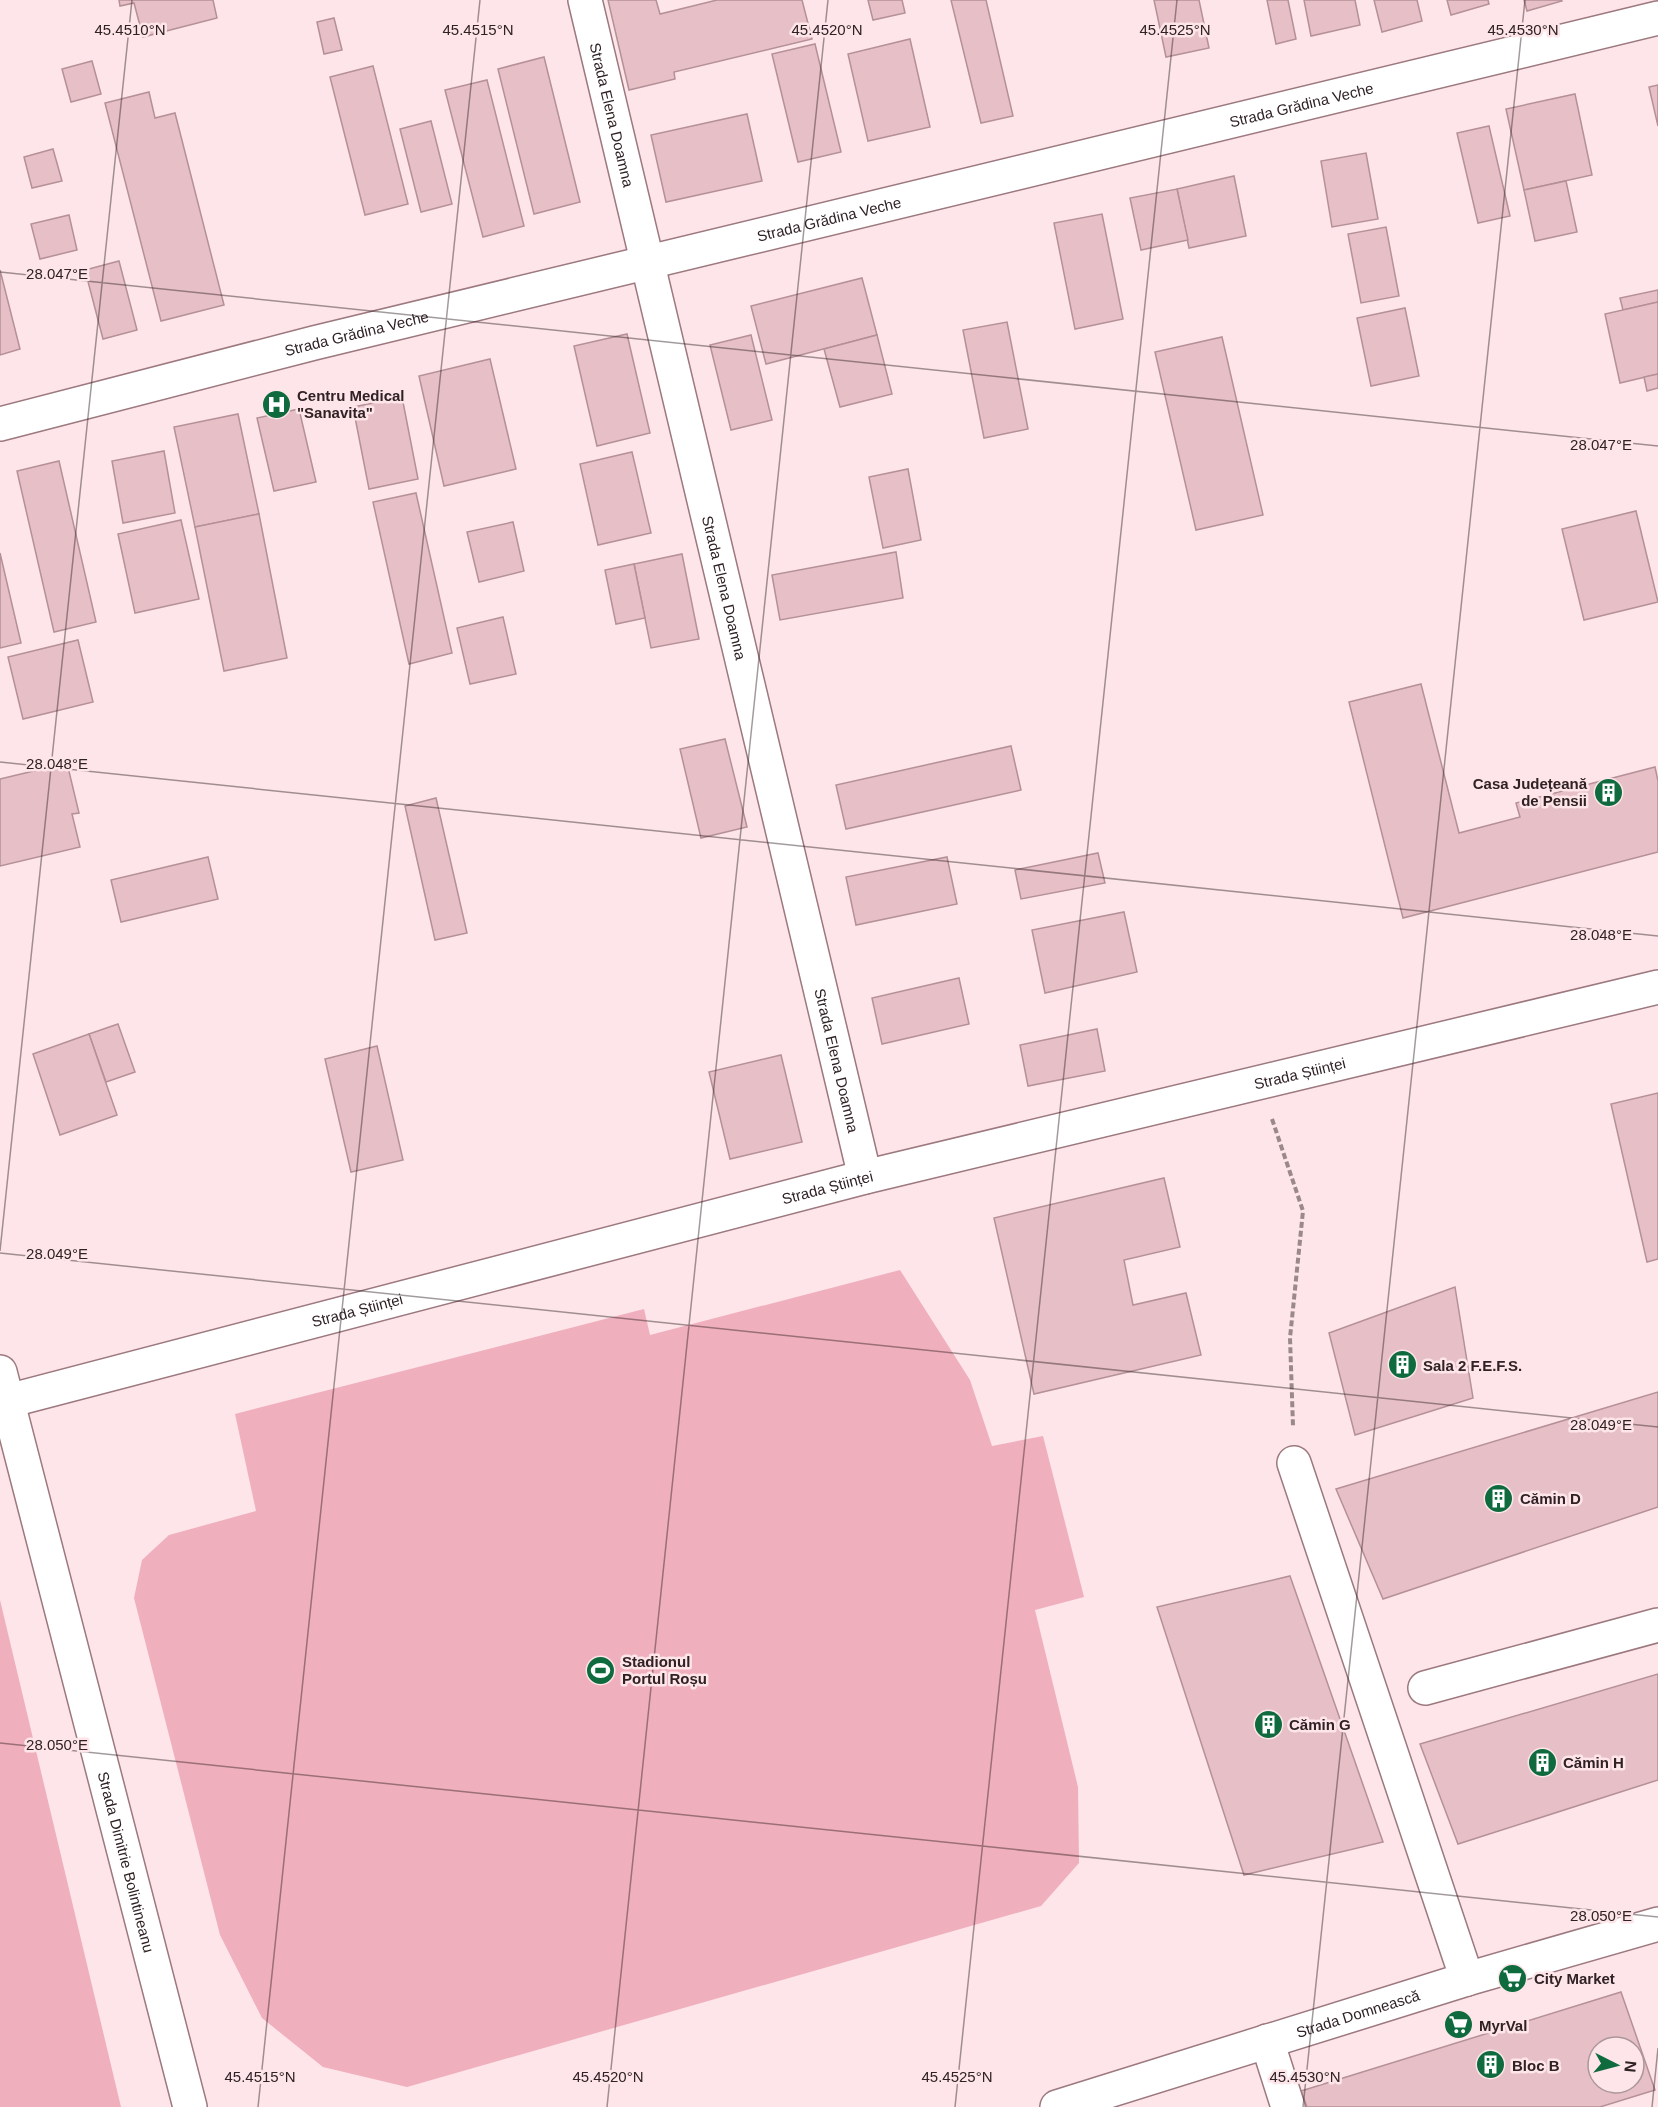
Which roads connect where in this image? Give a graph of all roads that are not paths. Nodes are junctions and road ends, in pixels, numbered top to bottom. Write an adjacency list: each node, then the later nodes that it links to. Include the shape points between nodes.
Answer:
1 (585, 0): 3 (street, Strada Elena Doamna)
2 (1658, 18): 3 (street, Strada Grădina Veche)
3 (646, 263): 4 (street, Strada Grădina Veche); 6 (street, Strada Elena Doamna)
4 (0, 424)
5 (1658, 987): 6 (street, Strada Științei)
6 (866, 1177): 7 (street, Strada Științei)
7 (2, 1392): 15 (street, Strada Dimitrie Bolintineanu)
8 (1294, 1463): 12 (street)
9 (1658, 1625): 10 (street)
10 (1425, 1688)
11 (1657, 1928): 12 (street, Strada Domnească)
12 (1467, 1979): 13 (street, Strada Domnească)
13 (1267, 2041): 14 (street, Strada Domnească); 16 (street)
14 (1075, 2104)
15 (190, 2107)
16 (1288, 2107)

